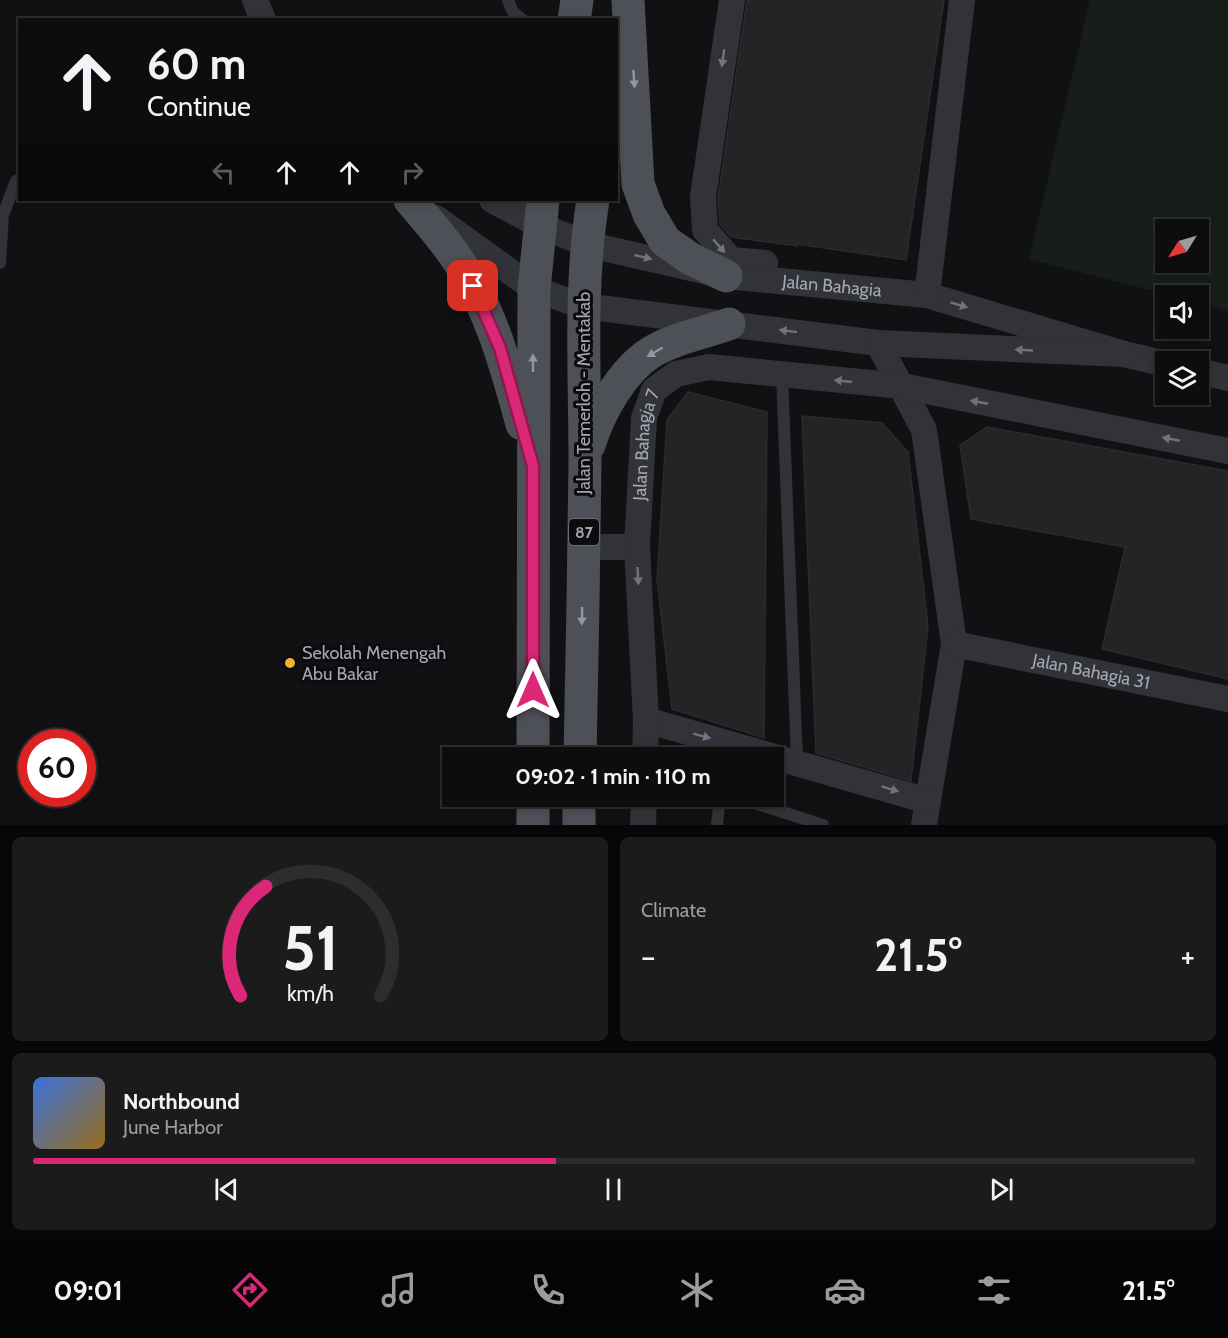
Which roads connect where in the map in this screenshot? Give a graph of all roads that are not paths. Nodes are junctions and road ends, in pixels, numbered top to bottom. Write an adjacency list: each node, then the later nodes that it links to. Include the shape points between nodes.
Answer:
1 (255, 0): 7 (street)
2 (508, 0): 8 (lane)
3 (577, 0): 9 (main road)
4 (627, 0): 10 (main road); 19 (main road, one-way to 19, via 638,184 645,204 665,241)
5 (732, 0): 20 (street, one-way to 20, via 703,197 705,230 731,260)
6 (962, 0): 20 (street)
7 (261, 18)
8 (520, 18)
9 (574, 18)
10 (618, 43)
11 (18, 180): 18 (lane, via 3,215)
12 (413, 201): 21 (street, Jalan Bahagia)
13 (413, 201): 33 (main road, via 461,265 484,307 511,384)
14 (496, 201): 16 (street, Jalan Bahagia)
15 (593, 201): 17 (main road, 87)
16 (541, 212): 17 (street, Jalan Bahagia); 21 (main road)
17 (586, 244): 19 (street, Jalan Bahagia, one-way to 19); 22 (main road, Jalan Temerloh - Mentakab / 87)
18 (0, 263)
19 (726, 276): 20 (street, Jalan Bahagia)
20 (927, 288): 25 (street, Jalan Bahagia, one-way to 25)
21 (534, 289): 22 (street, Jalan Bahagia); 33 (main road, one-way to 21)
22 (583, 306): 23 (street, Jalan Bahagia); 32 (main road, Jalan Temerloh - Mentakab / 87)
23 (729, 324): 24 (street, Jalan Bahagia, one-way to 23); 32 (main road, one-way to 32, via 649,354 616,388 595,425)
24 (878, 343): 25 (street, Jalan Bahagia, one-way to 24); 30 (street)
25 (1124, 354): 26 (street, Jalan Bahagia)
26 (1155, 361)
27 (782, 374): 30 (street, Jalan Bahagia 7, one-way to 27); 35 (street, Jalan Bahagia 7, via 709,368 676,374 654,390 644,418); 42 (lane)
28 (1209, 374): 29 (street)
29 (1228, 378)
30 (902, 386): 31 (street, Jalan Bahagia 7, one-way to 30); 36 (street, via 924,430)
31 (1228, 451)
32 (585, 461): 34 (main road, Jalan Temerloh - Mentakab / 87)
33 (533, 466): 39 (main road)
34 (584, 547): 35 (street); 40 (main road, Jalan Temerloh - Mentakab / 87, one-way to 40)
35 (637, 547): 38 (street, Jalan Bahagia 7, one-way to 38)
36 (954, 644): 37 (street, Jalan Bahagia 31); 48 (street)
37 (1228, 699)
38 (646, 720): 41 (street, Jalan Bahagia 7); 42 (street, one-way to 42)
39 (533, 747)
40 (580, 747)
41 (645, 747)
42 (797, 761): 48 (street, one-way to 48)
43 (532, 807): 49 (main road)
44 (579, 807): 50 (main road)
45 (644, 807): 51 (street)
46 (719, 807): 52 (lane)
47 (767, 807): 53 (lane)
48 (926, 813)
49 (532, 825)
50 (579, 825)
51 (643, 825)
52 (717, 825)
53 (824, 825)

